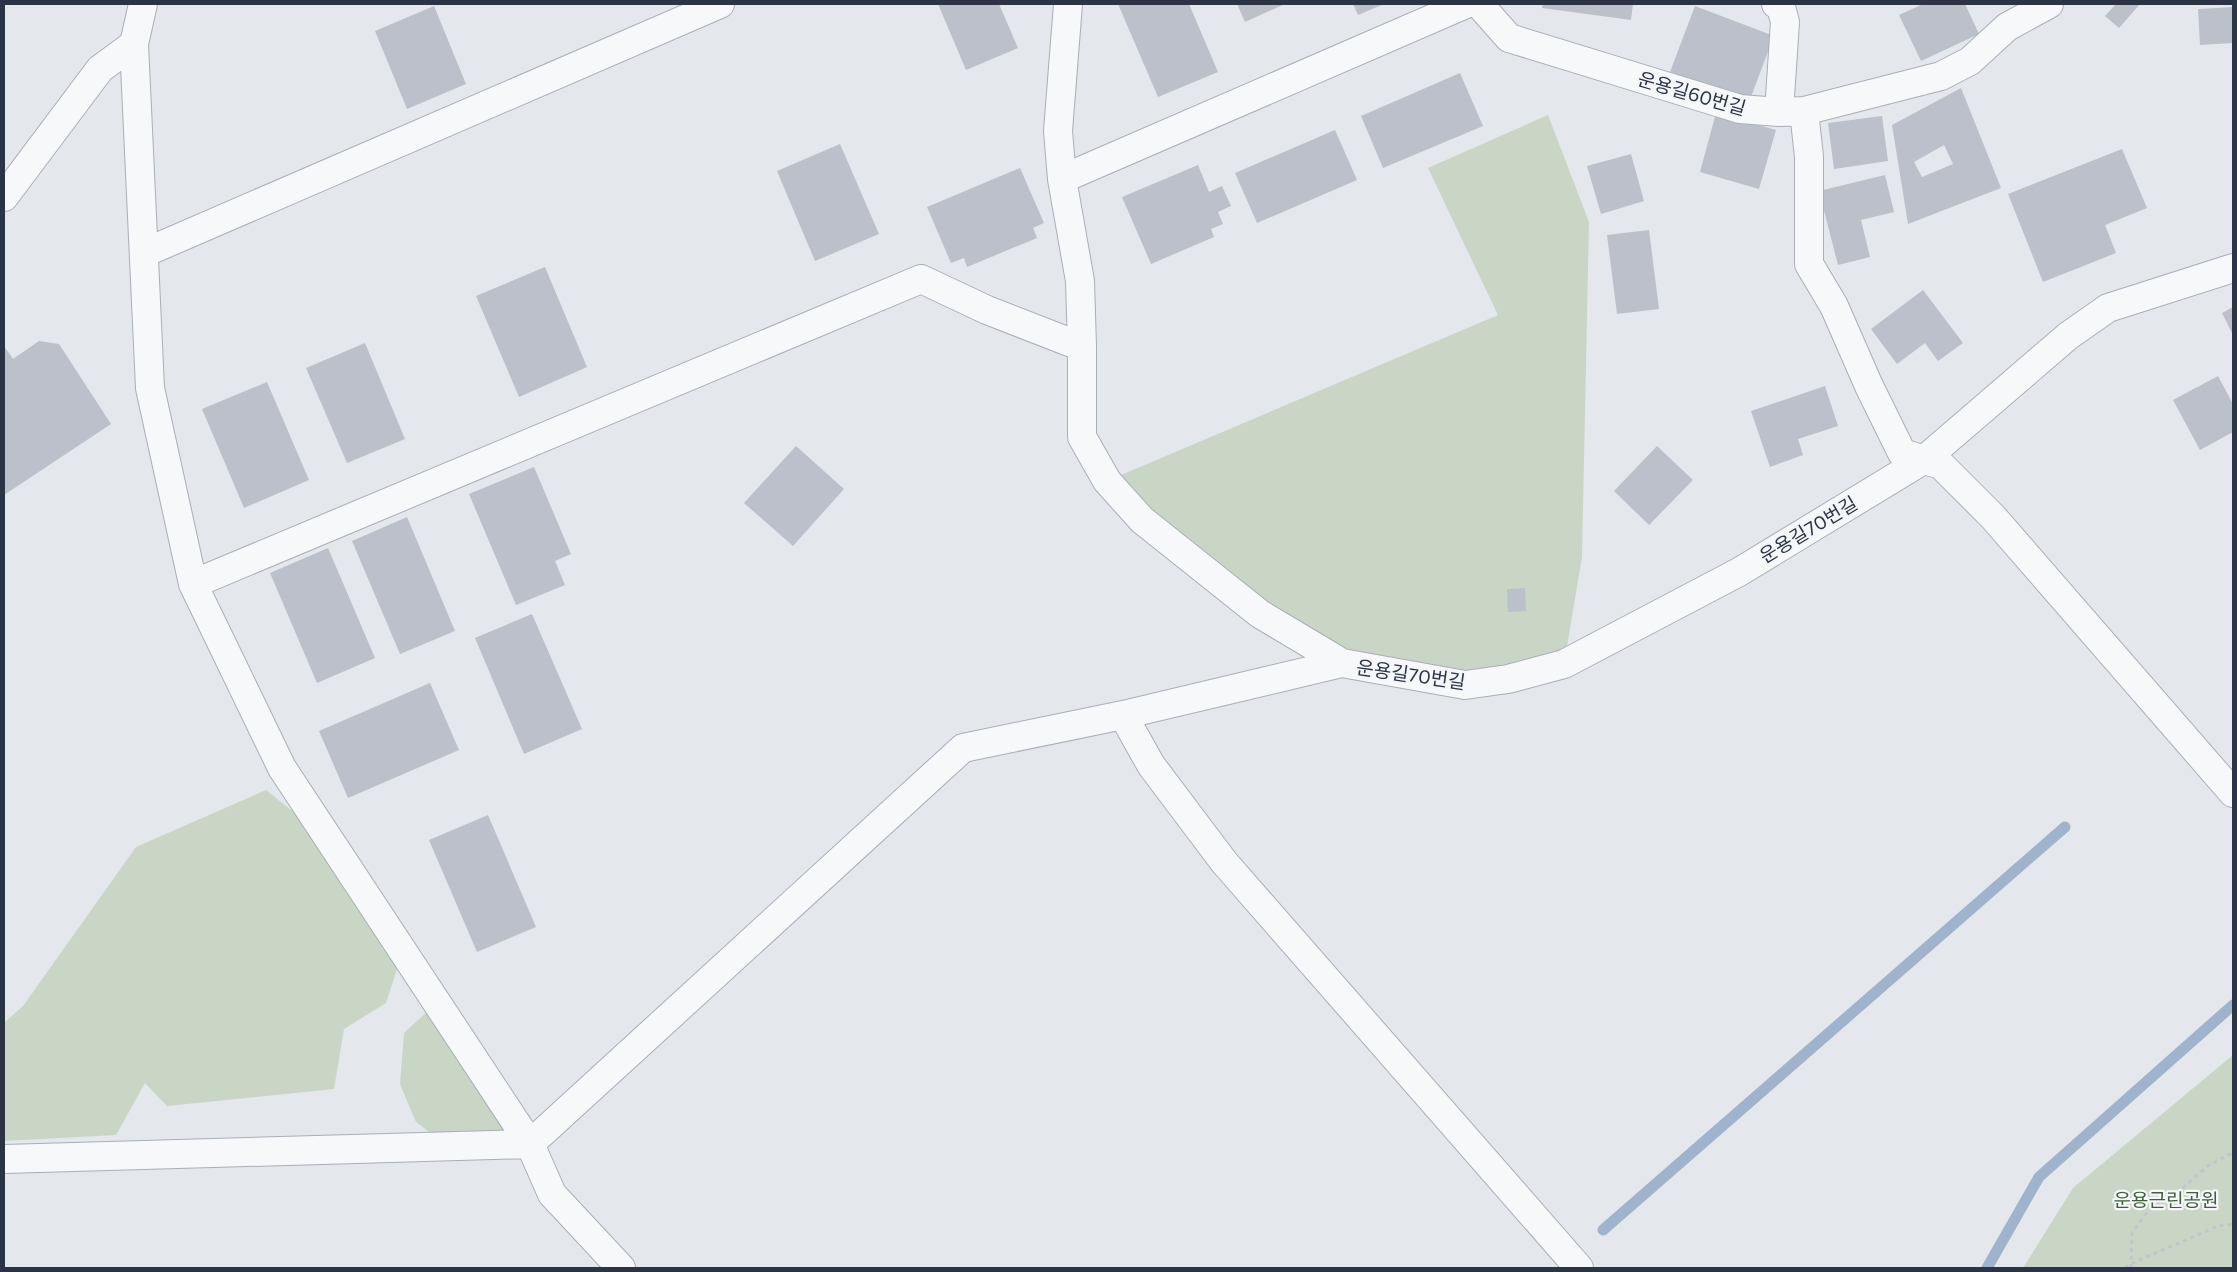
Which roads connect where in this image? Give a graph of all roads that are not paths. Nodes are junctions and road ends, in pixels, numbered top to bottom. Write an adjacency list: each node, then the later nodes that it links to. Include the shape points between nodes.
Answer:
1 (143, 4): 9 (street)
2 (720, 4): 8 (street)
3 (1068, 4): 11 (street, via 1058,131)
4 (1466, 4): 11 (street)
5 (1479, 4): 10 (street, 운용길60번길, via 1509,38 1740,109)
6 (1776, 4): 10 (street, via 1781,7 1785,22)
7 (2049, 4): 10 (street, 운용길60번길, via 2007,27 1970,61 1940,76)
8 (683, 11): 13 (street)
9 (134, 44): 12 (street, via 100,69); 13 (street)
10 (1791, 112): 16 (street, via 1809,156 1809,264 1834,306 1902,452)
11 (1062, 179): 15 (street, via 1080,281)
12 (4, 196)
13 (144, 253): 17 (street, via 150,388)
14 (2233, 268): 16 (street, 운용길70번길, via 2108,308 2068,336)
15 (1082, 347): 17 (street, via 987,310 921,279); 18 (street, via 1082,437 1107,481 1142,520 1260,614)
16 (1924, 459): 18 (street, 운용길70번길, via 1739,572 1564,664 1508,679 1465,684); 20 (street, via 1942,465 1993,517)
17 (193, 584): 21 (street, via 282,768)
18 (1342, 663): 19 (street)
19 (1123, 715): 21 (street, via 963,748); 24 (street, via 1151,765 1224,862)
20 (2233, 793)
21 (530, 1144): 22 (street); 23 (street, via 552,1194)
22 (4, 1159)
23 (621, 1268)
24 (1579, 1268)

